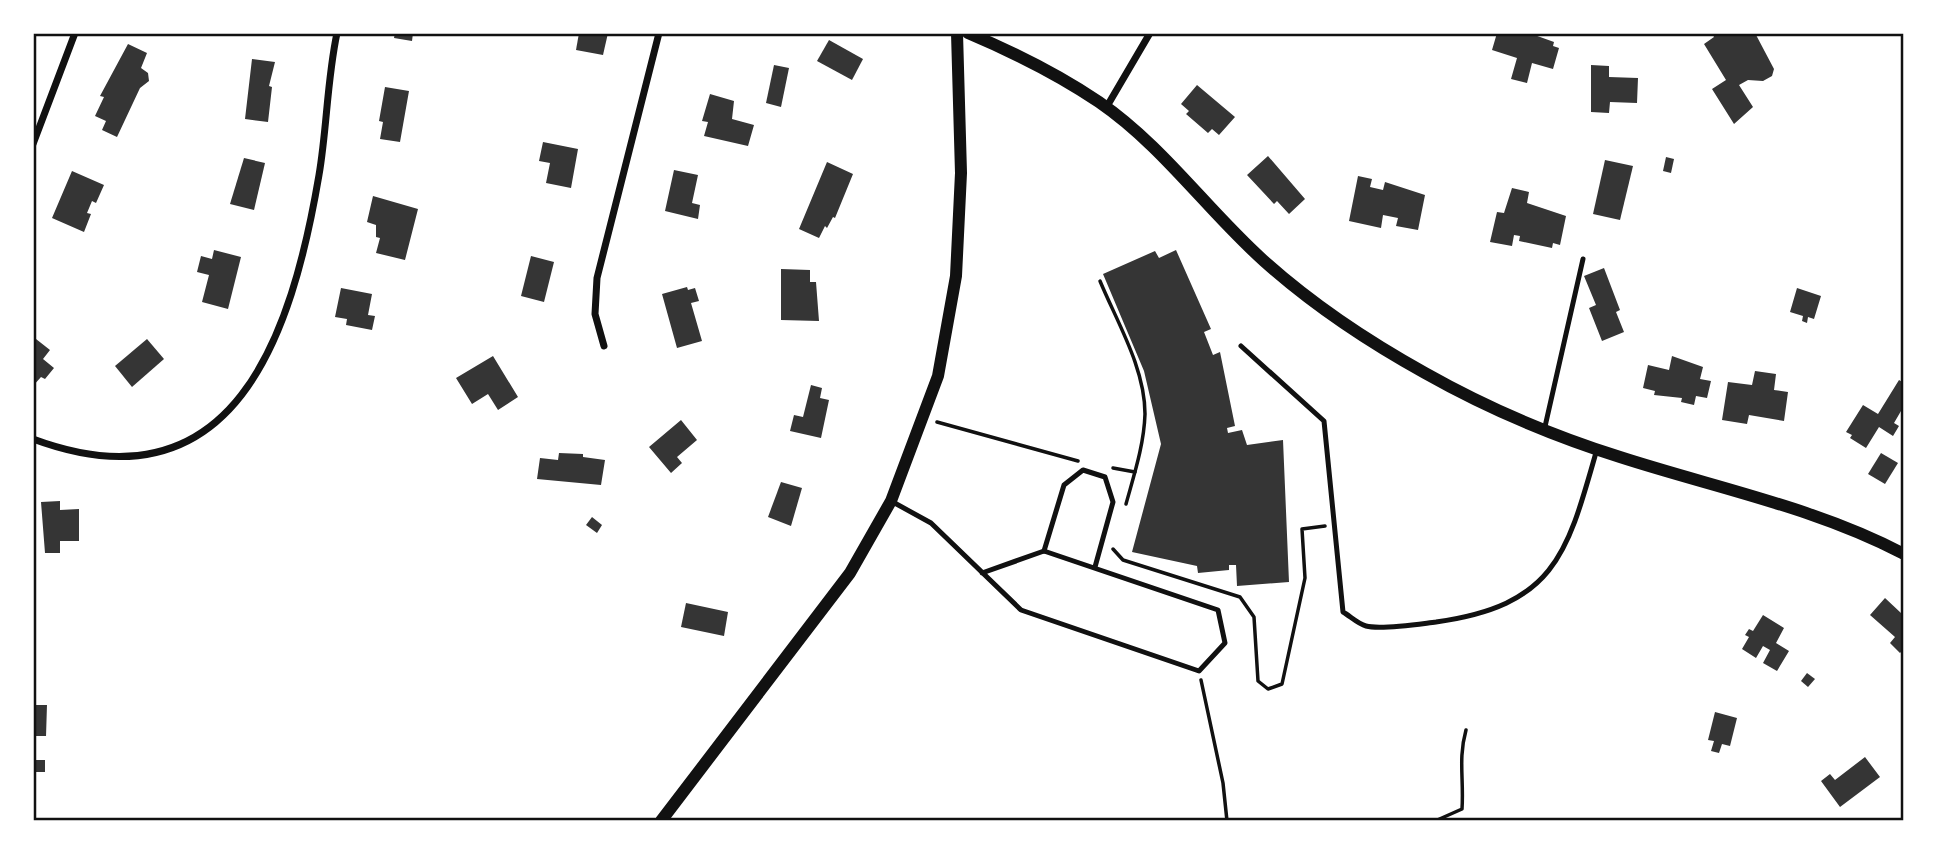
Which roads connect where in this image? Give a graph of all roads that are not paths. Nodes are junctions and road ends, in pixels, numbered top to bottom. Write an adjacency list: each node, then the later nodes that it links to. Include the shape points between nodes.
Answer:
1 (75, 33): 8 (street)
2 (337, 33): 13 (street, via 318,177 300,262 271,347 252,385 229,413 205,432 143,455 102,457)
3 (659, 33): 10 (street, via 597,278 595,314)
4 (957, 33): 15 (street, via 961,173 956,276 937,376)
5 (968, 33): 7 (street, via 1003,48)
6 (1150, 33): 7 (street)
7 (1106, 108): 12 (street, via 1192,185 1263,261 1339,319 1424,373)
8 (33, 144)
9 (1583, 259): 12 (lane)
10 (604, 346)
11 (1241, 346): 14 (lane, via 1324,421 1343,612 1366,626 1477,616 1512,603 1540,581 1560,555)
12 (1545, 431): 14 (street)
13 (33, 439)
14 (1597, 449): 17 (street, via 1762,496)
15 (891, 501): 19 (lane, via 931,523); 20 (street, via 850,573)
16 (1044, 551): 18 (lane); 18 (lane, via 1064,485 1083,470 1105,477 1113,502); 19 (lane)
17 (1904, 554)
18 (1095, 567): 19 (lane, via 1218,610 1225,643 1199,671 1021,610)
19 (982, 573)
20 (661, 821)

